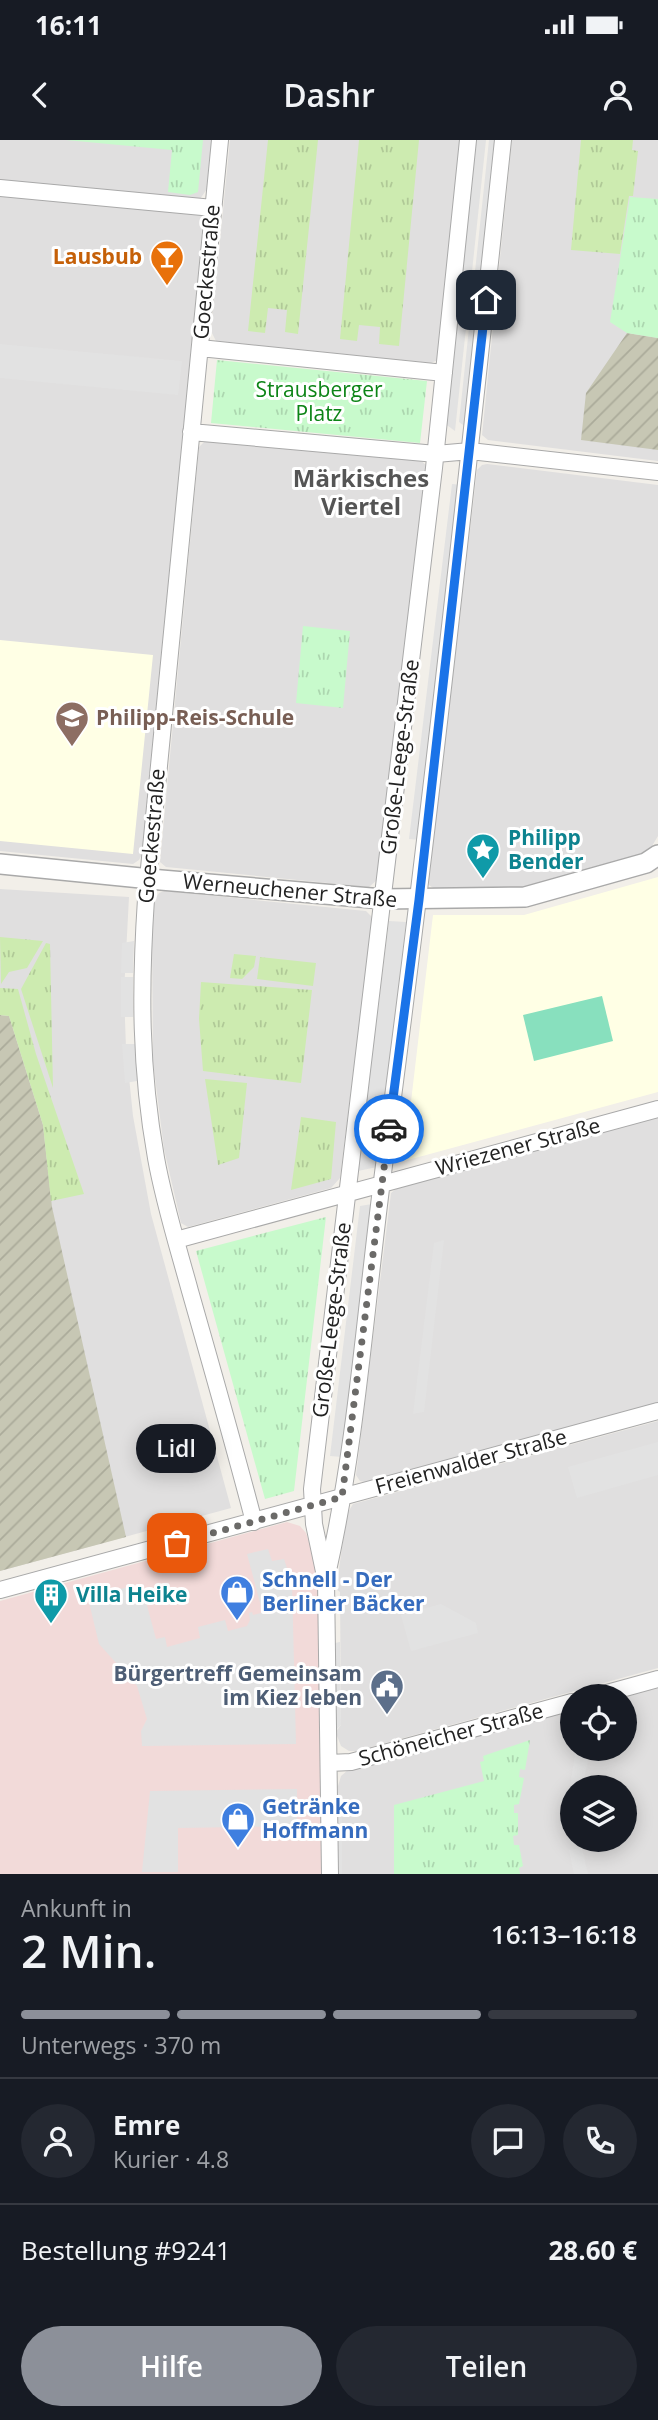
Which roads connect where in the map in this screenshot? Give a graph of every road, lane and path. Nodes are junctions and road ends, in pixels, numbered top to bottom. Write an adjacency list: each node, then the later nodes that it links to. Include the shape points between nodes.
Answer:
1 (220, 140): 5 (street, Goeckestraße)
2 (468, 140): 7 (street, Große-Leege-Straße)
3 (503, 140): 9 (street, Große-Leege-Straße)
4 (0, 188): 5 (street)
5 (213, 208): 6 (street, Goeckestraße)
6 (200, 348): 7 (street); 8 (street, Goeckestraße)
7 (444, 373): 10 (street, Große-Leege-Straße)
8 (191, 432): 10 (street); 14 (street, Goeckestraße)
9 (470, 451): 10 (street); 11 (street); 16 (street, Große-Leege-Straße)
10 (436, 454): 15 (street, Große-Leege-Straße)
11 (658, 471)
12 (658, 855): 16 (street, Werneuchener Straße, via 646,863 525,897)
13 (0, 863): 14 (street, Werneuchener Straße)
14 (148, 879): 15 (street, Werneuchener Straße); 20 (street, Goeckestraße, via 141,976 145,1076 156,1158)
15 (383, 899): 16 (street, Werneuchener Straße); 19 (street, Große-Leege-Straße)
16 (419, 900): 18 (street, Große-Leege-Straße)
17 (658, 1109): 18 (street, Wriezener Straße)
18 (381, 1185): 19 (street, Wriezener Straße); 22 (street, Große-Leege-Straße)
19 (347, 1194): 20 (street, Wriezener Straße); 23 (street, Große-Leege-Straße)
20 (176, 1240): 24 (street, Goeckestraße)
21 (658, 1410): 22 (street, Freienwalder Straße)
22 (342, 1497): 23 (street, Freienwalder Straße); 25 (street, Große-Leege-Straße)
23 (311, 1505): 24 (street, Freienwalder Straße); 25 (street, Große-Leege-Straße)
24 (254, 1522): 26 (street, Freienwalder Straße)
25 (326, 1581): 30 (street, Große-Leege-Straße)
26 (0, 1590)
27 (658, 1679): 28 (street)
28 (637, 1685)
29 (560, 1705): 30 (street, Schöneicher Straße, via 351,1762)
30 (329, 1763): 31 (street, Große-Leege-Straße)
31 (330, 1874)

